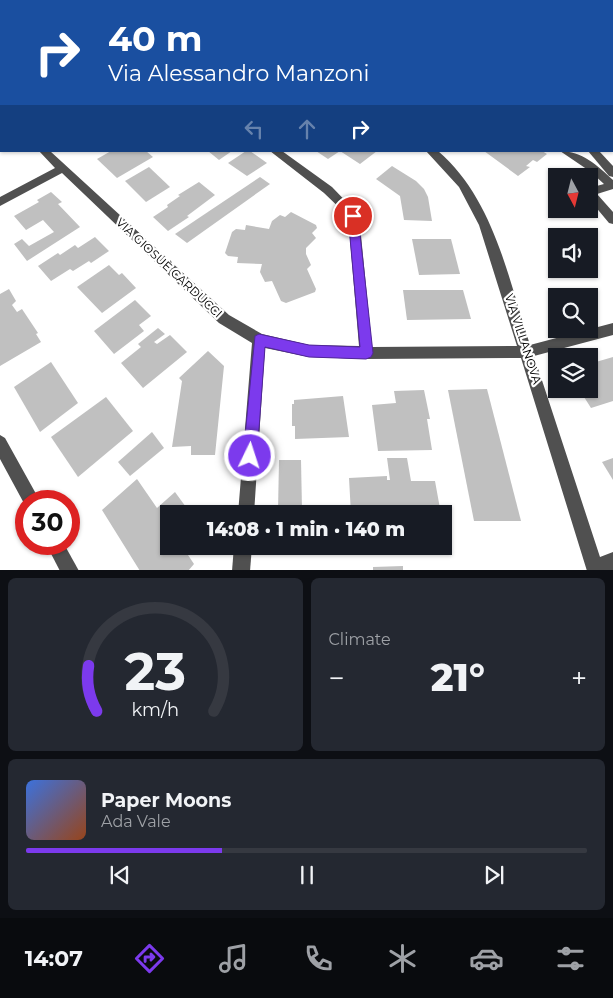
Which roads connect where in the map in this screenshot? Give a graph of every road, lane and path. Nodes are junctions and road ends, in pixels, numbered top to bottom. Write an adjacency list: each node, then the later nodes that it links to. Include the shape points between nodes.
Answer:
1 (45, 152): 6 (street, VIA GIOSUÈ CARDUCCI)
2 (276, 152): 14 (street, via 328,190 353,216)
3 (432, 152): 13 (street, VIA VILLANOVA, via 461,179 485,224)
4 (567, 152): 8 (street, via 595,169)
5 (594, 152): 7 (street)
6 (62, 168): 9 (street); 12 (street, VIA GIOSUÈ CARDUCCI, via 224,319)
7 (613, 173)
8 (613, 185): 10 (street, via 589,192)
9 (0, 202)
10 (613, 220)
11 (613, 329): 13 (street, VIA GIOSUÈ CARDUCCI)
12 (259, 340): 14 (street, VIA GIOSUÈ CARDUCCI, via 309,351); 17 (street)
13 (527, 352): 14 (street, VIA GIOSUÈ CARDUCCI); 21 (street, VIA VILLANOVA)
14 (366, 353)
15 (0, 443): 16 (street)
16 (26, 490)
17 (247, 505)
18 (61, 555): 22 (street)
19 (242, 555): 23 (street)
20 (613, 561): 21 (street)
21 (596, 569)
22 (70, 570)
23 (241, 570)

